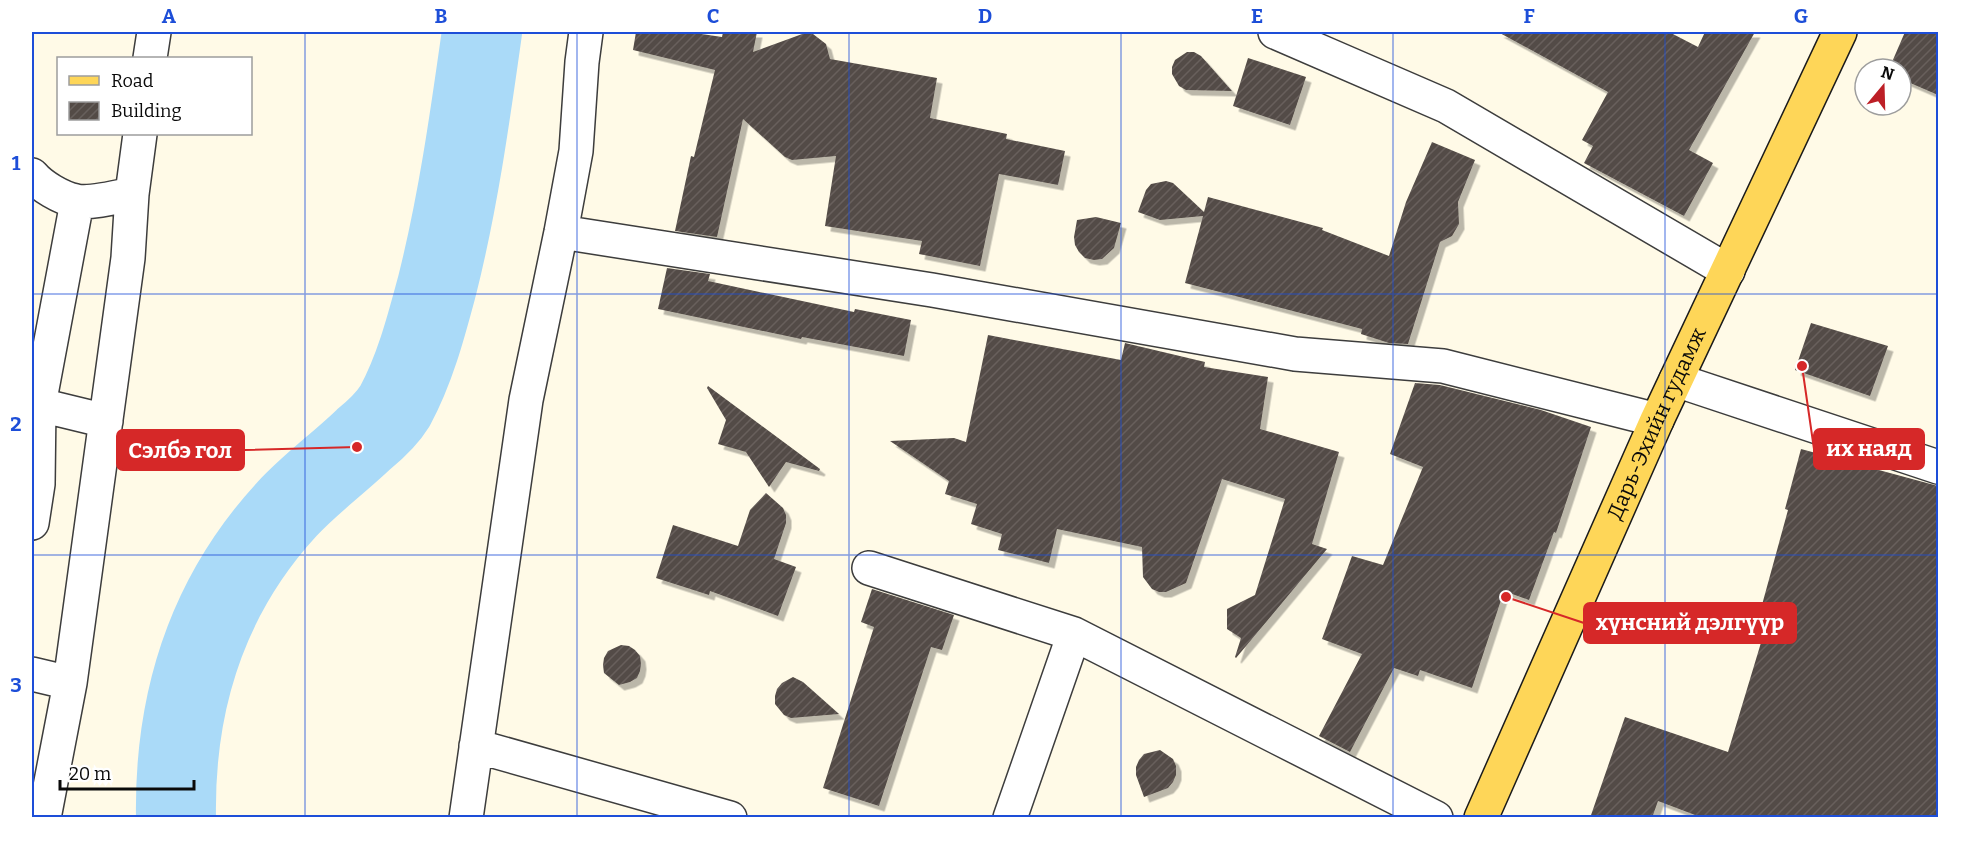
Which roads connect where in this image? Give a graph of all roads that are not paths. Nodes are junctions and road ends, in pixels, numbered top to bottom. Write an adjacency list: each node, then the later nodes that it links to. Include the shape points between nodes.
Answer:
1 (154, 32): 5 (street)
2 (586, 32): 10 (street, via 576,151)
3 (1275, 32): 11 (street, via 1446,106)
4 (1840, 32): 11 (main road, Дарь-Эхийн гудамж)
5 (150, 57)
6 (140, 135): 8 (street)
7 (32, 175): 9 (street, via 40,185)
8 (132, 194): 9 (street); 15 (street, via 128,258)
9 (77, 202): 13 (street)
10 (561, 232): 14 (street, via 932,290 1295,354 1443,366); 22 (street, via 526,400)
11 (1728, 272): 12 (main road, Дарь-Эхийн гудамж)
12 (1676, 380): 14 (main road, Дарь-Эхийн гудамж); 16 (street)
13 (35, 404): 15 (street); 17 (street, via 38,484)
14 (1657, 420): 28 (main road, Дарь-Эхийн гудамж)
15 (106, 421): 21 (street)
16 (1938, 467)
17 (32, 523)
18 (869, 568): 19 (street)
19 (1074, 634): 26 (street); 27 (street)
20 (32, 674): 21 (street)
21 (70, 683): 23 (street)
22 (476, 746): 24 (street); 25 (street)
23 (44, 818)
24 (466, 818)
25 (730, 818)
26 (1010, 818)
27 (1436, 818)
28 (1480, 818)

